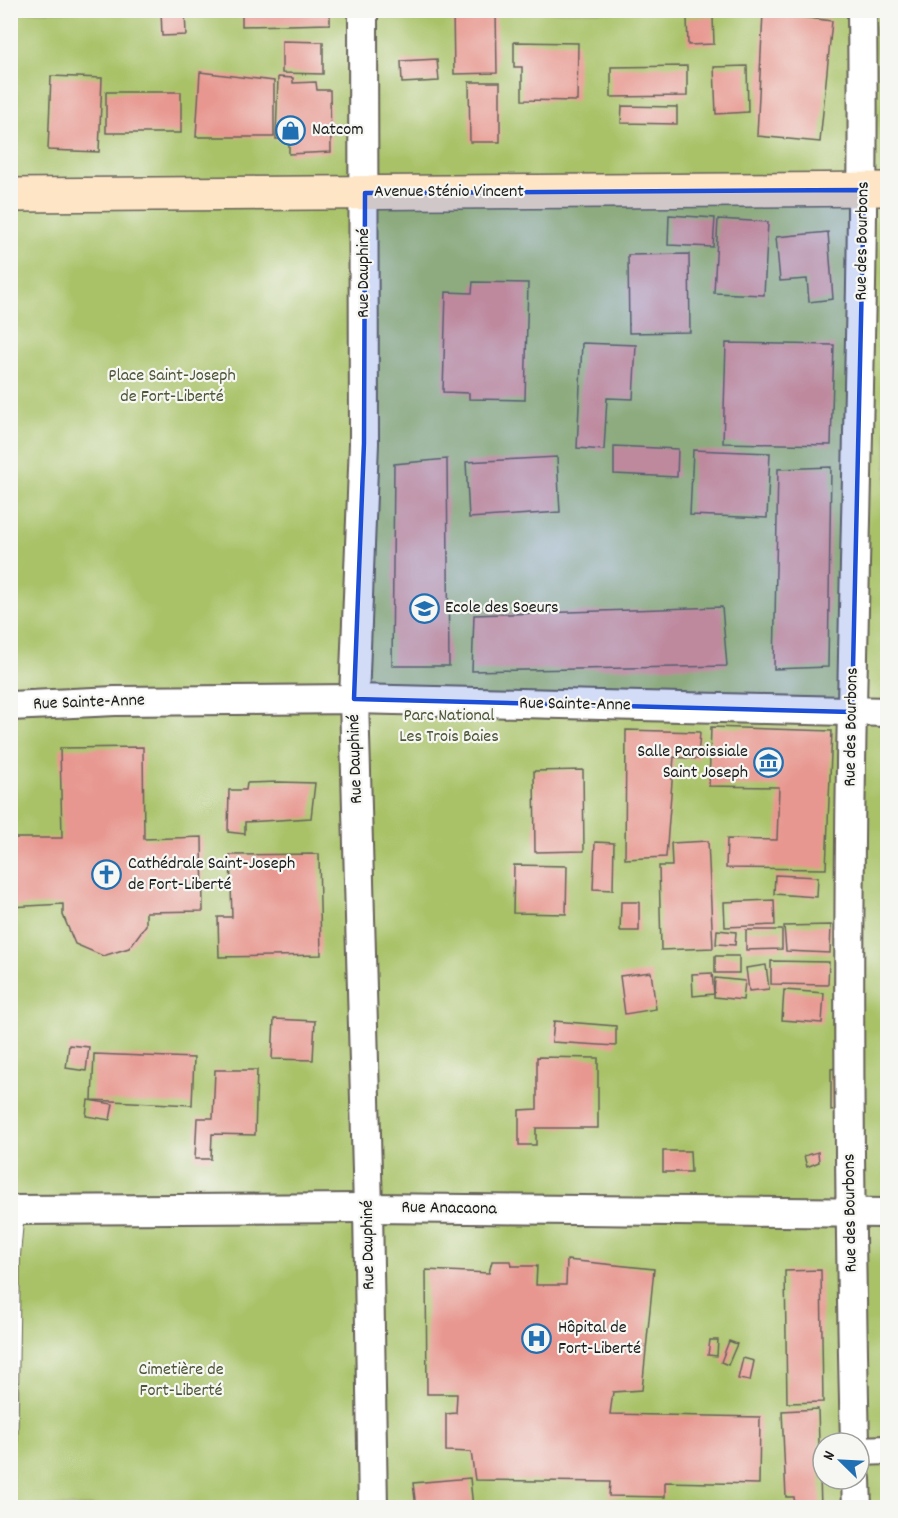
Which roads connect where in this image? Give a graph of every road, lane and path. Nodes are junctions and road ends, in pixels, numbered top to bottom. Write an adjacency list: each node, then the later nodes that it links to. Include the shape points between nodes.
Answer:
1 (363, 10): 4 (street, Rue Dauphiné)
2 (862, 10): 3 (street, Rue des Bourbons)
3 (876, 189): 4 (main road, Avenue Sténio Vincent); 8 (street, Rue des Bourbons)
4 (364, 193): 5 (main road, Avenue Sténio Vincent); 6 (street, Rue Dauphiné, via 364,443)
5 (10, 195)
6 (354, 699): 7 (street, Rue Sainte-Anne); 8 (street, Rue Sainte-Anne); 10 (street, Rue Dauphiné)
7 (10, 706)
8 (852, 712): 9 (street, Rue Sainte-Anne); 12 (street, Rue des Bourbons)
9 (888, 712)
10 (368, 1208): 11 (street, Rue Anacaona); 12 (street, Rue Anacaona); 19 (street, Rue Dauphiné)
11 (14, 1210): 17 (lane)
12 (850, 1212): 13 (street, Rue Anacaona); 14 (street, Rue des Bourbons)
13 (888, 1213)
14 (855, 1431)
15 (888, 1450): 16 (street)
16 (871, 1451)
17 (10, 1466)
18 (856, 1491): 20 (street)
19 (373, 1508)
20 (857, 1508)

